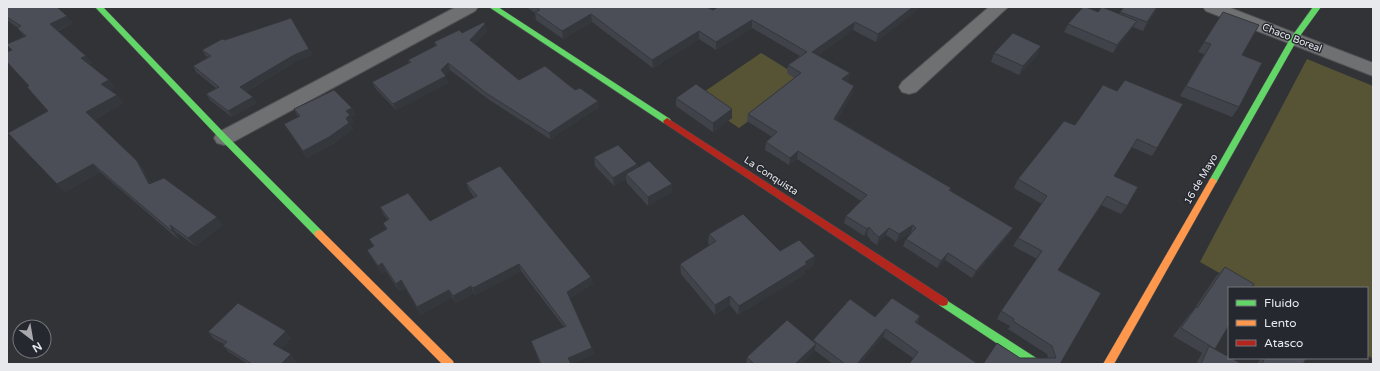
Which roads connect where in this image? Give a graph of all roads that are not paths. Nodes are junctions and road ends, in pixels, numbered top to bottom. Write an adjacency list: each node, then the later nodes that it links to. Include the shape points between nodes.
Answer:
1 (99, 7): 10 (street)
2 (469, 7): 10 (street)
3 (493, 7): 12 (street, La Conquista)
4 (998, 7): 9 (street)
5 (1212, 7): 7 (street, Chaco Boreal)
6 (1317, 7): 7 (street, 16 de Mayo)
7 (1294, 39): 8 (street, Chaco Boreal); 13 (street, 16 de Mayo)
8 (1373, 70)
9 (909, 87)
10 (224, 138): 11 (street)
11 (449, 364)
12 (1037, 364)
13 (1108, 364)

